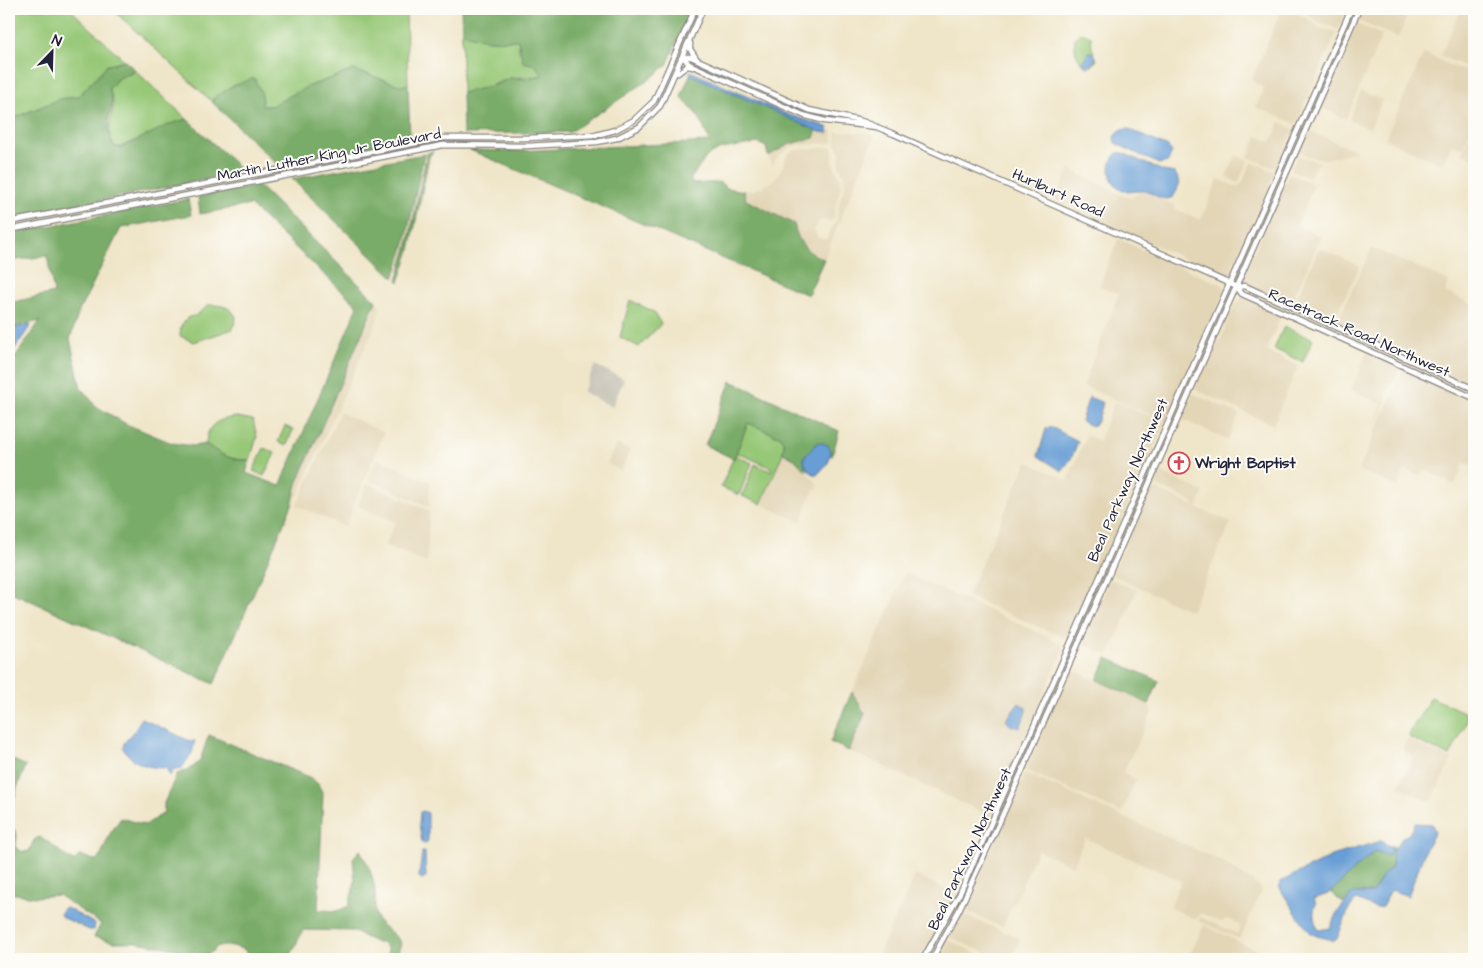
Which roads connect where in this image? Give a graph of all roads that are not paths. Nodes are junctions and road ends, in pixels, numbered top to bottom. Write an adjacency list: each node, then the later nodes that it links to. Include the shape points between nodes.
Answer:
1 (695, 9): 6 (main road, Martin Luther King Jr Boulevard)
2 (703, 9): 5 (main road, Martin Luther King Jr Boulevard)
3 (1351, 9): 14 (main road, Beal Parkway Northwest)
4 (1359, 9): 15 (main road, Beal Parkway Northwest)
5 (690, 41): 7 (main road, Martin Luther King Jr Boulevard); 8 (main road, via 690,49)
6 (676, 54): 7 (main road, Hurlburt Road); 12 (main road, Martin Luther King Jr Boulevard, via 649,107 629,124 606,133 526,138 442,138)
7 (683, 57): 8 (main road, Hurlburt Road); 9 (main road, Hurlburt Road); 10 (main road, Martin Luther King Jr Boulevard)
8 (699, 60): 11 (main road, Hurlburt Road, via 809,110)
9 (695, 67): 10 (main road, via 682,68); 11 (main road, Hurlburt Road, via 803,115)
10 (675, 75): 13 (main road, Martin Luther King Jr Boulevard, via 665,98 649,118 633,131 607,141 443,146)
11 (876, 127): 14 (main road, Hurlburt Road)
12 (9, 222)
13 (9, 230)
14 (1228, 283): 15 (main road, Racetrack Road Northwest); 18 (main road, Beal Parkway Northwest)
15 (1237, 287): 16 (main road, Racetrack Road Northwest); 17 (main road, Beal Parkway Northwest); 20 (main road, Racetrack Road Northwest, via 1251,288)
16 (1248, 296): 17 (main road, via 1240,296); 21 (main road, Racetrack Road Northwest)
17 (1229, 305): 19 (main road, Beal Parkway Northwest)
18 (1205, 335): 19 (main road); 22 (main road, Beal Parkway Northwest)
19 (1210, 346): 23 (main road, Beal Parkway Northwest)
20 (1474, 389)
21 (1474, 398)
22 (1048, 692): 23 (main road); 24 (main road, Beal Parkway Northwest)
23 (1049, 709): 24 (main road); 26 (main road, Beal Parkway Northwest)
24 (1039, 713): 25 (main road, Beal Parkway Northwest)
25 (982, 843): 26 (main road, via 986,847); 27 (main road, Beal Parkway Northwest, via 960,893)
26 (985, 853): 28 (main road, Beal Parkway Northwest)
27 (923, 959)
28 (932, 959)

